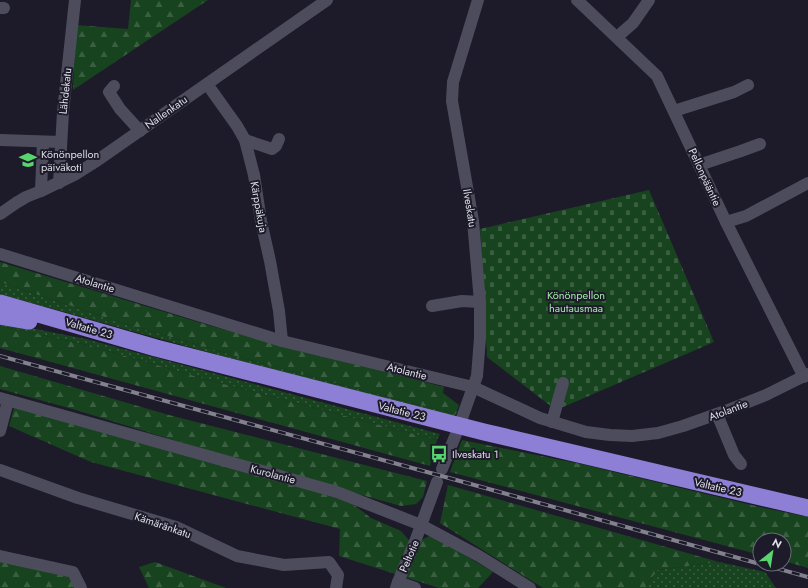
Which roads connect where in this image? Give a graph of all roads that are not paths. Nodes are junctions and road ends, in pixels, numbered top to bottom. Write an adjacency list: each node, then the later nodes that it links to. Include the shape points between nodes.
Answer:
1 (74, 0): 16 (street, Lähdekatu)
2 (478, 0): 25 (street, Ilveskatu, via 453,82 452,101 473,221)
3 (577, 0): 6 (street, Pellonpääntie)
4 (649, 0): 6 (street, via 633,23)
5 (322, 1): 7 (street, Nallenkatu)
6 (617, 37): 10 (street, Pellonpääntie, via 657,76)
7 (207, 84): 11 (street, Nallenkatu); 14 (street, Kärppäkuja)
8 (748, 85): 10 (street)
9 (114, 86): 11 (street, via 109,92)
10 (674, 112): 18 (street, Pellonpääntie)
11 (140, 131): 19 (street, Nallenkatu)
12 (279, 139): 14 (street, via 272,149)
13 (0, 140): 15 (street)
14 (245, 140): 29 (street, Kärppäkuja, via 270,261)
15 (43, 142): 16 (street); 21 (street)
16 (61, 142): 19 (street, Lähdekatu)
17 (760, 144): 18 (street)
18 (699, 165): 23 (street, Pellonpääntie)
19 (59, 183): 21 (street, Nallenkatu)
20 (808, 183): 23 (street, via 746,216)
21 (41, 191): 22 (street, Nallenkatu, via 26,197)
22 (0, 214)
23 (726, 222): 31 (street, Pellonpääntie)
24 (0, 254): 29 (street, Atolantie)
25 (480, 302): 27 (street, via 462,301); 33 (street, Ilveskatu, via 478,369)
26 (0, 303): 30 (highway, Valtatie 23)
27 (432, 306)
28 (0, 316): 30 (highway)
29 (282, 341): 33 (street, Atolantie)
30 (156, 348): 44 (highway, Valtatie 23, via 484,432)
31 (806, 376): 35 (street, Atolantie)
32 (563, 383): 37 (street)
33 (473, 387): 36 (street, Ilveskatu); 37 (street, Atolantie)
34 (4, 400): 38 (street); 45 (street, Kurolantie, via 337,492)
35 (717, 414): 37 (street, Atolantie, via 658,433 632,436 586,432); 40 (street, via 734,455)
36 (462, 418)
37 (552, 422)
38 (0, 431)
39 (456, 434): 41 (street)
40 (741, 464)
41 (442, 469)
42 (0, 470): 49 (street, Kämäränkatu, via 78,498 176,527 237,556 284,565 329,562 338,575)
43 (437, 482): 45 (street)
44 (808, 508)
45 (421, 524): 47 (street, Peltotie); 51 (street, Kurolantie)
46 (0, 556): 48 (street, via 73,572)
47 (397, 585): 50 (street)
48 (81, 588)
49 (336, 588)
50 (415, 588)
51 (530, 588)

